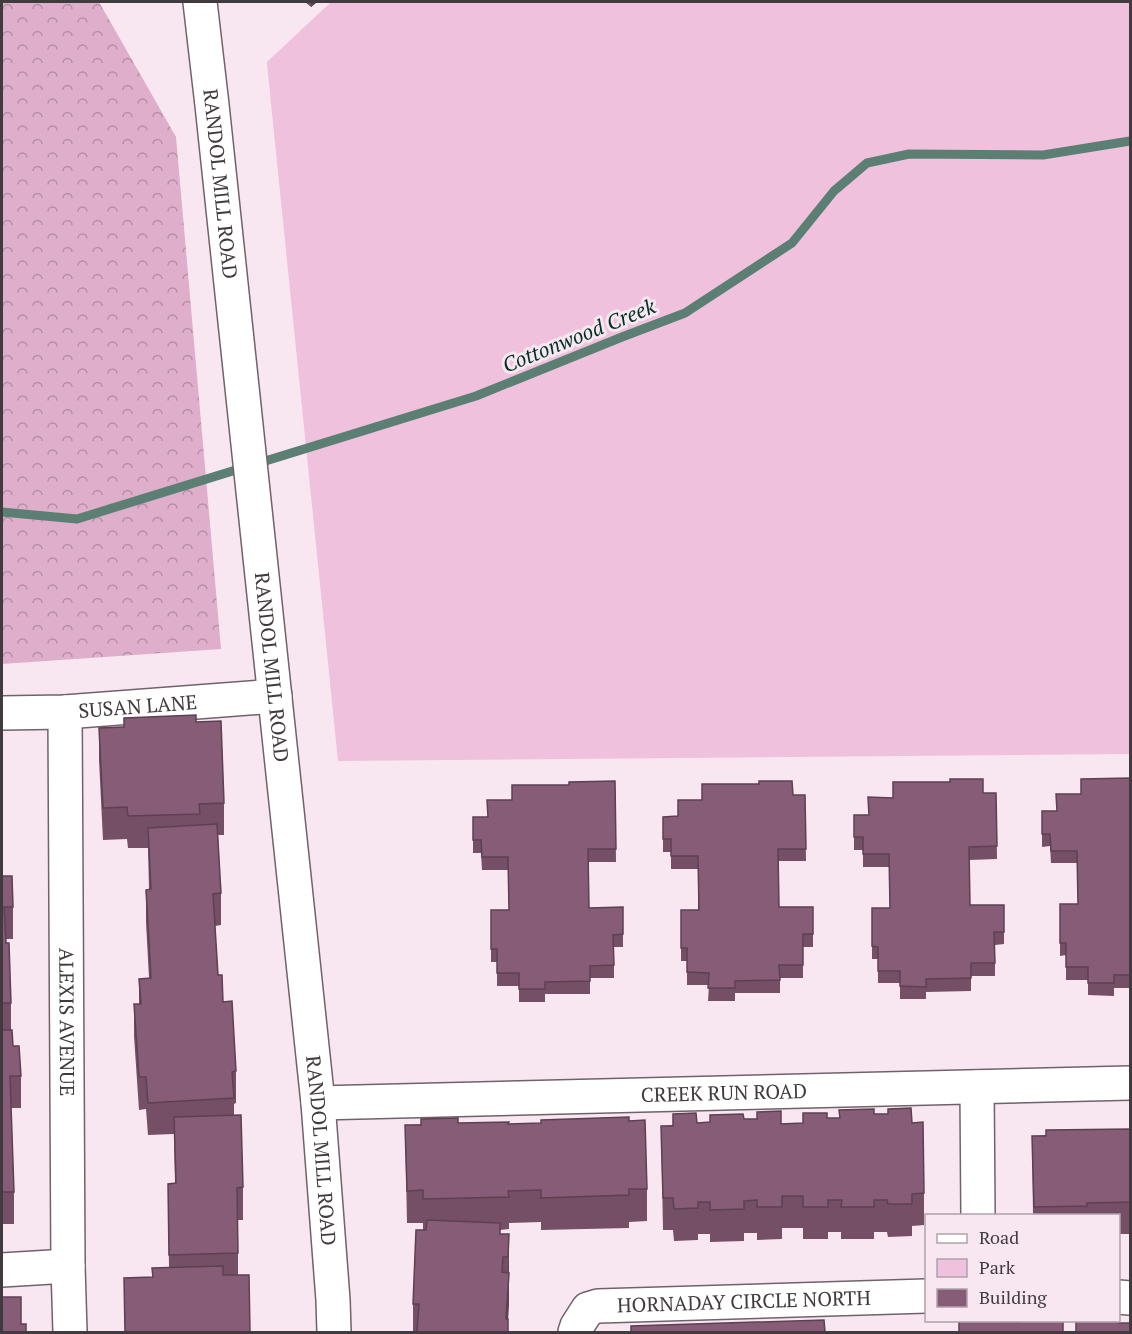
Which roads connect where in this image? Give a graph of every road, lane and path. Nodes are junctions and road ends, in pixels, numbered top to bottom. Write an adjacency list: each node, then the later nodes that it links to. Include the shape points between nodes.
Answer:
1 (200, 2): 2 (street, RANDOL MILL ROAD)
2 (275, 696): 3 (street, SUSAN LANE); 7 (street, RANDOL MILL ROAD)
3 (65, 712): 4 (street, SUSAN LANE); 9 (street, ALEXIS AVENUE)
4 (2, 713)
5 (1131, 1083): 6 (street, CREEK RUN ROAD)
6 (977, 1087): 7 (street, CREEK RUN ROAD); 8 (street)
7 (318, 1103): 13 (street, RANDOL MILL ROAD)
8 (978, 1214)
9 (68, 1266): 10 (street); 12 (street, ALEXIS AVENUE)
10 (2, 1270)
11 (925, 1296): 14 (street, HORNADAY CIRCLE NORTH, via 598,1306 588,1309)
12 (70, 1332)
13 (334, 1332)
14 (575, 1332)

